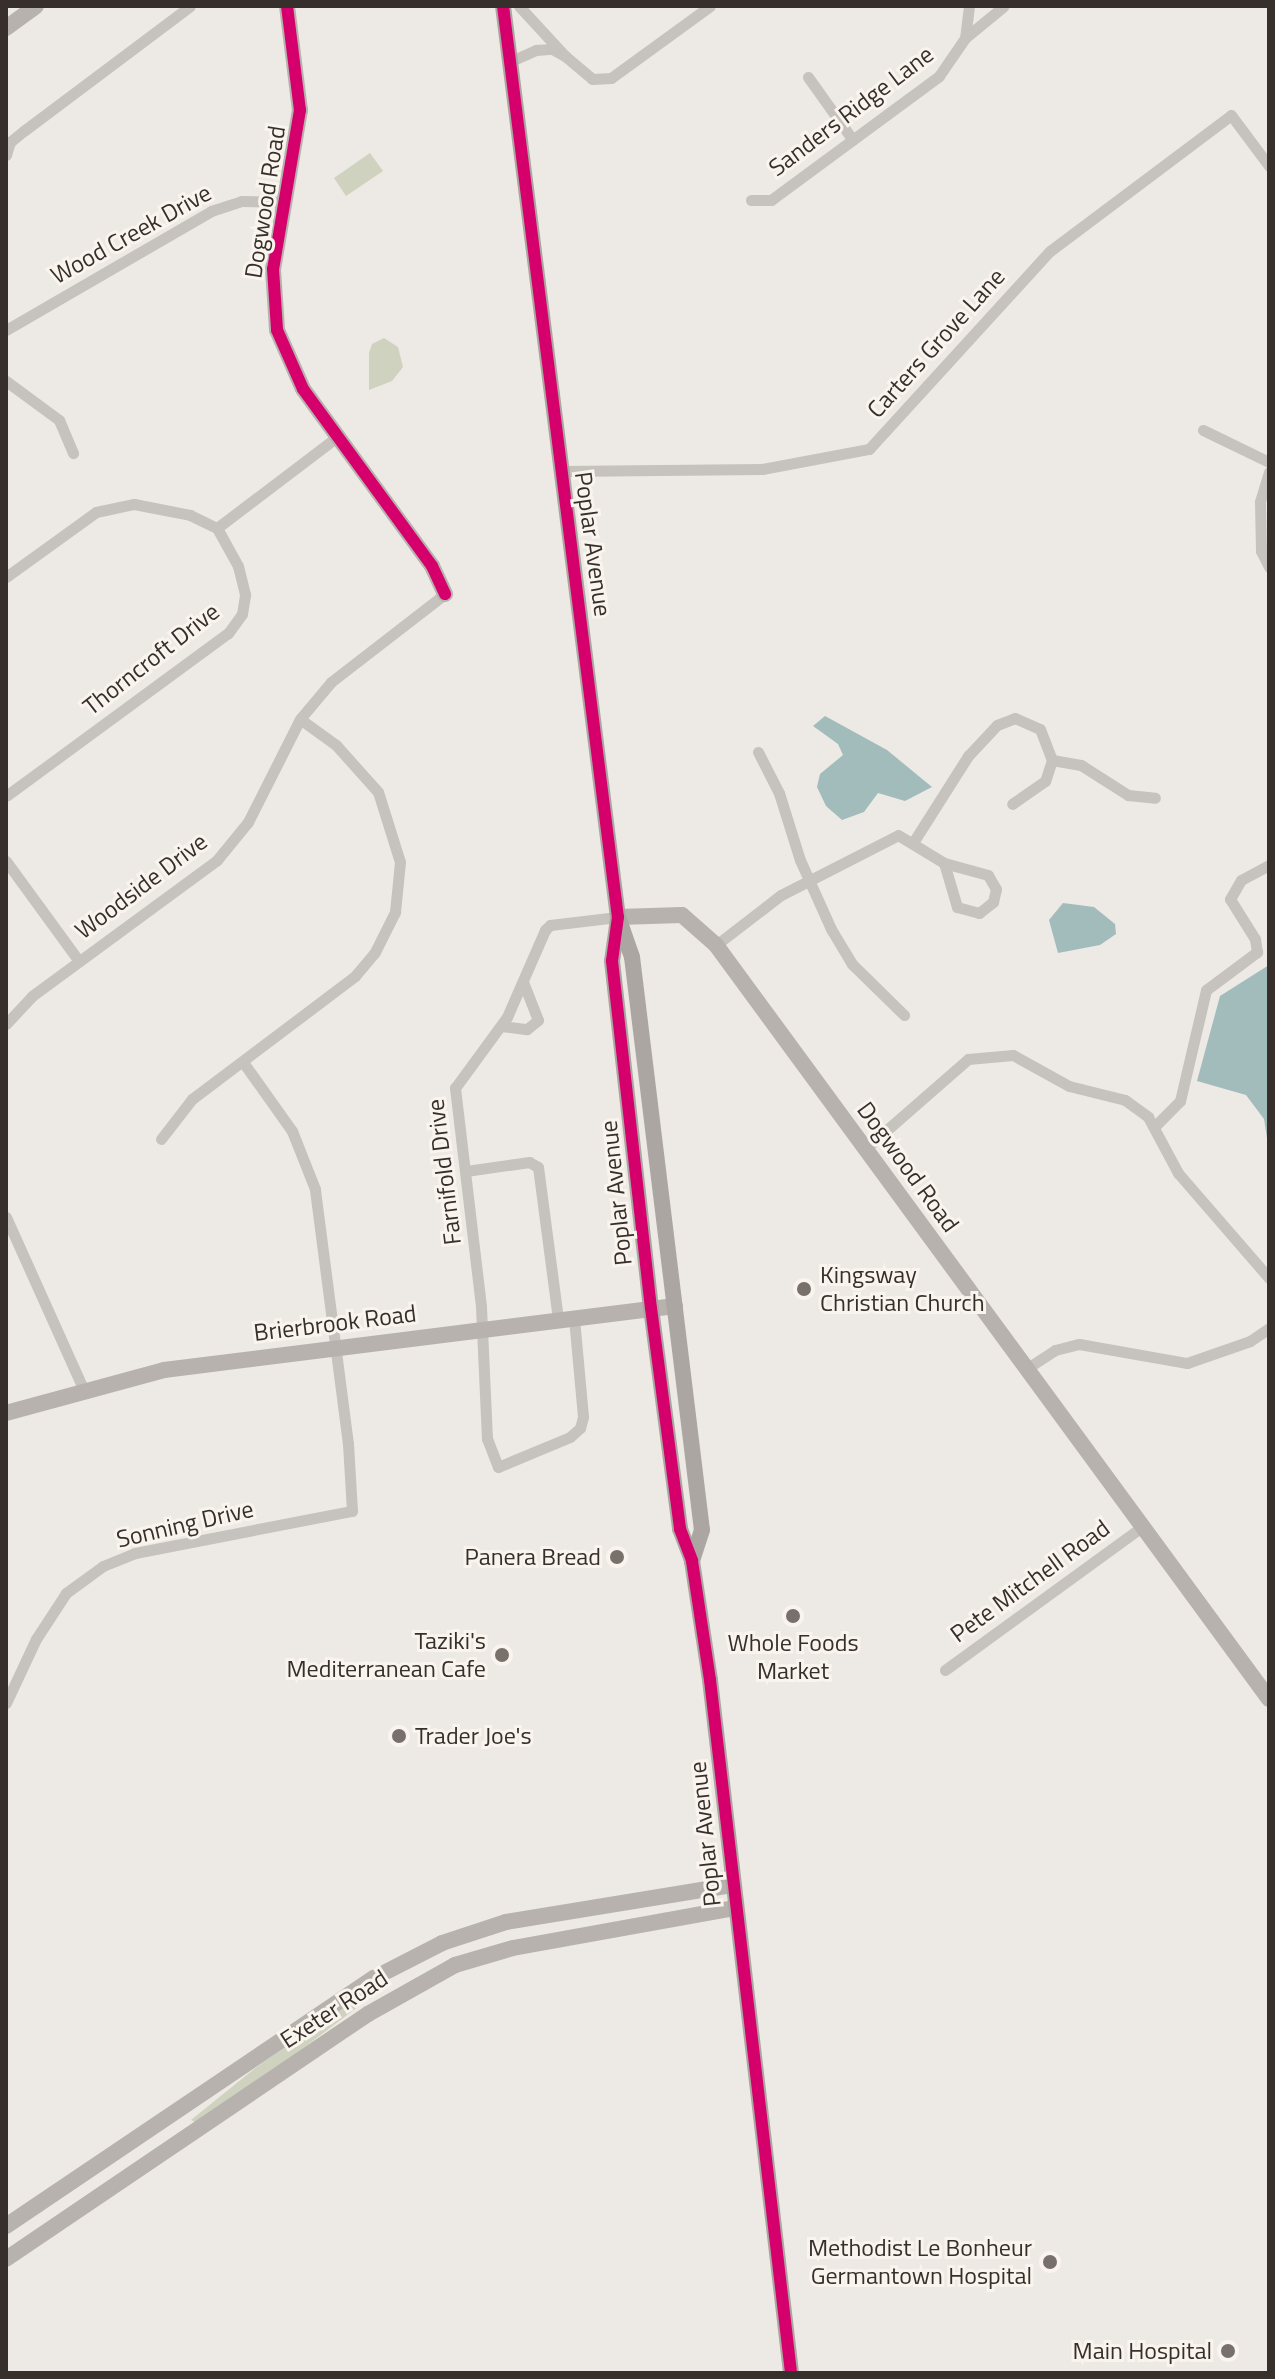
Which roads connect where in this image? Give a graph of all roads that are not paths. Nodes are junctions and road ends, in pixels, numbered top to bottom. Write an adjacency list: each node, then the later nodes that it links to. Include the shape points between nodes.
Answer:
1 (36, 6): 9 (street)
2 (190, 6): 15 (street, via 10,142)
3 (287, 6): 18 (street, Dogwood Road, via 300,110)
4 (503, 6): 12 (main road, Poplar Avenue)
5 (519, 6): 11 (street)
6 (710, 6): 11 (street, via 611,78 592,79)
7 (969, 6): 10 (street, Sanders Ridge Lane)
8 (1004, 6): 10 (street, Sanders Ridge Lane)
9 (6, 28)
10 (965, 38): 14 (street, Sanders Ridge Lane, via 939,76)
11 (565, 56): 12 (street, via 552,49 536,50)
12 (509, 62): 25 (main road, Poplar Avenue)
13 (808, 77): 14 (street)
14 (853, 140): 17 (street, Sanders Ridge Lane, via 771,200)
15 (6, 155)
16 (1269, 166): 25 (street, Carters Grove Lane, via 1231,115 1050,251 869,449 762,469)
17 (751, 200)
18 (286, 202): 19 (street, Wood Creek Drive, via 241,201 211,211); 22 (street, Dogwood Road, via 273,269 277,330 292,371)
19 (6, 330)
20 (6, 381): 23 (street, via 59,420)
21 (1203, 430): 24 (street)
22 (338, 436): 27 (street); 30 (street, Dogwood Road, via 432,566)
23 (73, 453)
24 (1269, 462)
25 (561, 471): 42 (main road, Poplar Avenue)
26 (1269, 472): 28 (street, via 1260,502 1261,551)
27 (217, 528): 29 (street, via 165,508 107,507); 34 (street, Thorncroft Drive, via 244,587 237,622)
28 (1269, 567)
29 (6, 577)
30 (445, 594): 31 (street, Woodside Drive, via 331,682)
31 (300, 719): 44 (street, Woodside Drive, via 248,822 217,860); 49 (street, via 336,745 378,792 396,841 400,888 395,912 365,965)
32 (758, 752): 41 (street)
33 (1052, 760): 35 (street, via 1081,765 1128,795); 36 (street, via 1045,781); 37 (street, via 1040,729 1015,718 997,725 968,756)
34 (6, 796)
35 (1155, 798)
36 (1012, 804)
37 (914, 841): 39 (street); 41 (street, via 890,838)
38 (6, 861): 44 (street)
39 (944, 863): 39 (street, via 957,907 979,913 993,902 996,889 988,875)
40 (1269, 865): 50 (street, via 1241,880 1230,899 1255,939 1257,952 1206,990 1180,1101)
41 (811, 881): 43 (street, via 781,895); 46 (street, via 852,964)
42 (618, 917): 43 (street, Dogwood Road, via 682,915); 45 (street, Farnifold Drive, via 550,925); 56 (main road, Poplar Avenue, via 632,957); 57 (main road, Poplar Avenue, via 612,961)
43 (716, 945): 52 (street, Dogwood Road)
44 (79, 961): 47 (street, Woodside Drive, via 32,996)
45 (523, 982): 48 (street, Farnifold Drive); 48 (street, via 538,1020 527,1029)
46 (904, 1015)
47 (6, 1024)
48 (501, 1026): 53 (street, Farnifold Drive, via 455,1088)
49 (243, 1062): 51 (street, via 192,1099); 61 (street, via 284,1119 310,1170)
50 (1156, 1125): 52 (street, via 1125,1100 1069,1086 1013,1055 968,1059); 55 (street, via 1178,1173)
51 (161, 1139)
52 (865, 1149): 62 (street, Dogwood Road)
53 (466, 1171): 58 (street, via 529,1162 538,1167); 60 (street, Farnifold Drive)
54 (6, 1217): 63 (street)
55 (1269, 1278)
56 (675, 1306): 57 (street, Brierbrook Road); 66 (main road, Poplar Avenue, via 702,1530)
57 (651, 1308): 58 (street, Brierbrook Road); 66 (main road, Poplar Avenue, via 680,1529)
58 (566, 1318): 60 (street, Brierbrook Road); 60 (street, Farnifold Drive, via 580,1428 498,1467 487,1439)
59 (1269, 1328): 62 (street, via 1250,1341 1187,1363 1079,1344 1055,1350)
60 (482, 1329): 61 (street, Brierbrook Road)
61 (336, 1347): 63 (street, Brierbrook Road, via 164,1370); 69 (street, Sonning Drive, via 352,1511 135,1553 103,1566 66,1593 36,1639)
62 (1026, 1369): 65 (street, Dogwood Road)
63 (83, 1388): 64 (street, Brierbrook Road)
64 (6, 1413)
65 (1142, 1527): 67 (street, Pete Mitchell Road); 68 (street, Dogwood Road)
66 (692, 1561): 70 (main road, Poplar Avenue)
67 (945, 1670)
68 (1269, 1699)
69 (6, 1703)
70 (732, 1885): 71 (main road, Poplar Avenue); 72 (street, Exeter Road, via 506,1922 442,1943 374,1978)
71 (735, 1908): 73 (street, Exeter Road, via 513,1948 455,1965 368,2014); 74 (main road, Poplar Avenue)
72 (6, 2226)
73 (6, 2259)
74 (791, 2373)

